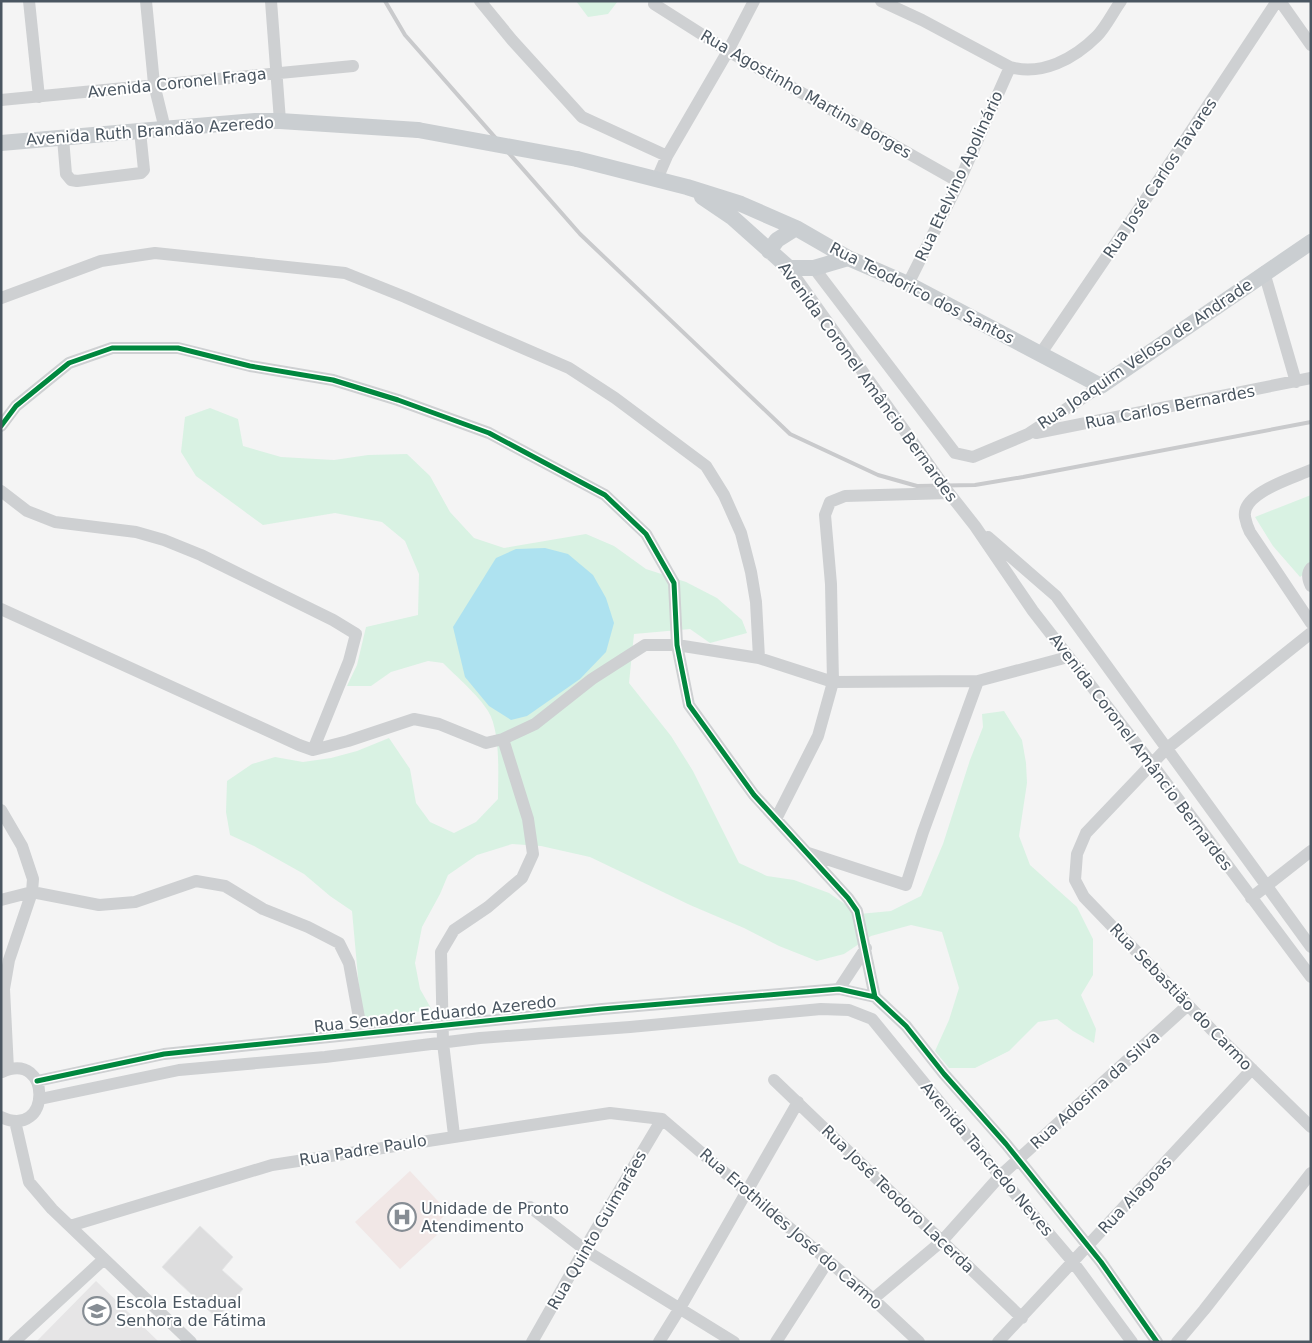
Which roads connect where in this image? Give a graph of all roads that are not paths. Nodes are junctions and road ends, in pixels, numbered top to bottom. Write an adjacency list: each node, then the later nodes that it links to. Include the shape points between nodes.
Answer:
1 (29, 1): 16 (street)
2 (146, 1): 15 (street)
3 (272, 1): 14 (street)
4 (480, 1): 23 (street, via 582,117)
5 (754, 1): 11 (street)
6 (881, 1): 13 (street)
7 (1121, 1): 13 (street, via 1097,36 1068,58 1036,70)
8 (1279, 1): 10 (street); 37 (street, Rua José Carlos Tavares)
9 (654, 4): 11 (street, Rua Agostinho Martins Borges)
10 (1311, 45)
11 (728, 51): 23 (street); 25 (street, Rua Agostinho Martins Borges)
12 (354, 66): 14 (street, Avenida Coronel Fraga)
13 (1010, 67): 25 (street, Rua Etelvino Apolinário)
14 (277, 72): 15 (street, Avenida Coronel Fraga); 18 (street)
15 (154, 84): 16 (street, Avenida Coronel Fraga); 19 (street)
16 (39, 97): 17 (street, Avenida Coronel Fraga)
17 (1, 100)
18 (280, 121): 19 (main road, Avenida Ruth Brandão Azeredo); 24 (main road, Avenida Ruth Brandão Azeredo, bridge, via 418,130 577,160)
19 (165, 129): 20 (main road, Avenida Ruth Brandão Azeredo)
20 (140, 131): 21 (main road, Avenida Ruth Brandão Azeredo); 21 (street, via 144,170 141,173 78,181 71,180 66,174)
21 (63, 138): 22 (main road, Avenida Ruth Brandão Azeredo)
22 (1, 143)
23 (667, 156): 24 (street)
24 (657, 179): 26 (main road, Avenida Ruth Brandão Azeredo)
25 (959, 182): 35 (street, Rua Etelvino Apolinário)
26 (687, 187): 27 (main road, Avenida Ruth Brandão Azeredo); 30 (main road, Avenida Coronel Amâncio Bernardes, via 733,218)
27 (741, 204): 28 (main road, Rua Teodorico dos Santos)
28 (796, 228): 30 (main road, via 777,240); 31 (main road, Rua Teodorico dos Santos)
29 (1311, 242): 34 (main road, Rua Joaquim Veloso de Andrade)
30 (770, 251): 32 (main road, Avenida Coronel Amâncio Bernardes)
31 (848, 258): 33 (main road); 35 (main road, Rua Teodorico dos Santos)
32 (789, 268): 33 (main road); 46 (street, Avenida Coronel Amâncio Bernardes)
33 (814, 268): 43 (street, Avenida Coronel Amâncio Bernardes, via 955,453)
34 (1264, 272): 39 (street); 40 (main road, Rua Joaquim Veloso de Andrade)
35 (908, 284): 37 (main road, Rua Teodorico dos Santos)
36 (1, 298): 55 (street, via 101,260 155,253 345,273 569,368 706,466 724,494 741,533 756,602)
37 (1041, 354): 40 (main road, Rua Teodorico dos Santos)
38 (1311, 378): 39 (street, Rua Carlos Bernardes)
39 (1296, 382): 42 (street, Rua Carlos Bernardes)
40 (1101, 386): 42 (street, Rua Joaquim Veloso de Andrade)
41 (1, 426): 53 (street, via 16,406 69,363 112,348 178,348 250,366 333,380 398,400 489,433 605,495 646,534 674,583)
42 (1028, 434): 43 (street, Rua Joaquim Veloso de Andrade)
43 (974, 457)
44 (1311, 470): 51 (street, via 1262,491 1249,501 1244,516 1250,532)
45 (1, 491): 60 (street, via 27,511 55,522 128,531 164,540 201,555 356,634 349,661)
46 (949, 493): 47 (street, Avenida Coronel Amâncio Bernardes); 57 (street, via 845,496 830,502 825,515 831,584)
47 (974, 526): 54 (street, Avenida Coronel Amâncio Bernardes); 59 (street, Avenida Coronel Amâncio Bernardes, via 1056,596)
48 (1310, 569): 49 (street, via 1308,580)
49 (1311, 586)
50 (1, 610): 60 (street)
51 (1311, 622)
52 (1311, 634): 59 (street)
53 (677, 645): 55 (street); 58 (street, via 645,646 592,678 535,724); 63 (street, via 689,705 754,795)
54 (1068, 657): 56 (street); 61 (street, Avenida Coronel Amâncio Bernardes)
55 (759, 658): 57 (street)
56 (978, 681): 57 (street); 65 (street, via 906,885)
57 (832, 682): 63 (street, via 818,736)
58 (503, 739): 60 (street, via 486,743 439,724 414,719); 77 (street, via 528,819 533,854 522,878 454,930 441,952)
59 (1166, 749): 61 (street); 66 (street, Avenida Coronel Amâncio Bernardes)
60 (313, 750)
61 (1152, 764): 68 (street, Avenida Coronel Amâncio Bernardes); 75 (street, Rua Sebastião do Carmo, via 1086,833 1076,854 1075,880 1084,896)
62 (1, 810): 67 (street, via 22,846 33,880)
63 (776, 819): 65 (street)
64 (1311, 851): 66 (street)
65 (806, 852): 71 (street, via 857,911)
66 (1266, 885): 68 (street); 70 (street, Avenida Coronel Amâncio Bernardes)
67 (32, 892): 69 (street); 78 (street, via 99,904 135,902 196,881 225,886 263,909 339,943 348,963); 83 (street, via 9,960 4,989)
68 (1251, 898): 72 (street, Avenida Coronel Amâncio Bernardes)
69 (1, 900)
70 (1311, 947)
71 (866, 948): 73 (street); 74 (street)
72 (1311, 977)
73 (839, 989): 74 (street); 77 (street, Rua Senador Eduardo Azeredo)
74 (875, 997): 93 (street, Avenida Tancredo Neves, via 906,1026)
75 (1188, 1006): 82 (street, Rua Sebastião do Carmo); 93 (street, Rua Adosina da Silva)
76 (822, 1008): 79 (street, Rua Senador Eduardo Azeredo); 95 (street, Avenida Tancredo Neves, via 848,1010 872,1019)
77 (442, 1026): 78 (street, Rua Senador Eduardo Azeredo); 79 (street)
78 (362, 1034): 80 (street, Rua Senador Eduardo Azeredo)
79 (443, 1043): 81 (street, Rua Senador Eduardo Azeredo); 92 (street)
80 (242, 1046): 81 (street); 85 (street, Rua Senador Eduardo Azeredo, via 164,1054)
81 (244, 1064): 86 (street, Rua Senador Eduardo Azeredo, via 179,1070)
82 (1252, 1069): 91 (street, Rua Sebastião do Carmo); 100 (street, Rua Alagoas)
83 (4, 1070): 85 (street, via 24,1070)
84 (774, 1080): 87 (street, Rua José Teodoro Lacerda)
85 (37, 1081): 86 (street)
86 (40, 1100): 90 (street, via 32,1115)
87 (798, 1102): 96 (street); 99 (street, Rua José Teodoro Lacerda)
88 (1, 1118): 90 (street)
89 (662, 1119): 92 (street, Rua Padre Paulo, via 610,1113); 96 (street, Rua Erothildes José do Carmo); 101 (street, Rua Quinto Guimarães)
90 (15, 1121): 98 (street, via 29,1182)
91 (1311, 1127)
92 (454, 1135): 98 (street, Rua Padre Paulo, via 272,1165)
93 (1018, 1160): 95 (street, Rua Adosina da Silva); 100 (street, Avenida Tancredo Neves)
94 (1311, 1173): 118 (street)
95 (1000, 1176): 99 (street, Rua Adosina da Silva); 104 (street, Avenida Tancredo Neves)
96 (747, 1191): 103 (street, Rua Erothildes José do Carmo); 106 (street)
97 (530, 1207): 101 (street)
98 (70, 1226): 102 (street)
99 (942, 1241): 105 (street, Rua Adosina da Silva); 107 (street, Rua José Teodoro Lacerda)
100 (1088, 1246): 104 (street, Rua Alagoas); 117 (street, Avenida Tancredo Neves)
101 (584, 1249): 106 (street); 110 (street, Rua Quinto Guimarães)
102 (104, 1259): 108 (street); 109 (street)
103 (828, 1260): 105 (street, Rua Erothildes José do Carmo); 113 (street)
104 (1074, 1262): 107 (street, Rua Alagoas); 116 (street, Avenida Tancredo Neves)
105 (873, 1299): 114 (street, Rua Erothildes José do Carmo)
106 (680, 1308): 111 (street); 112 (street)
107 (1022, 1318): 115 (street, Rua Alagoas)
108 (14, 1342)
109 (191, 1342)
110 (532, 1342)
111 (659, 1342)
112 (734, 1342)
113 (776, 1342)
114 (919, 1342)
115 (998, 1342)
116 (1132, 1342)
117 (1158, 1342)
118 (1177, 1342)

